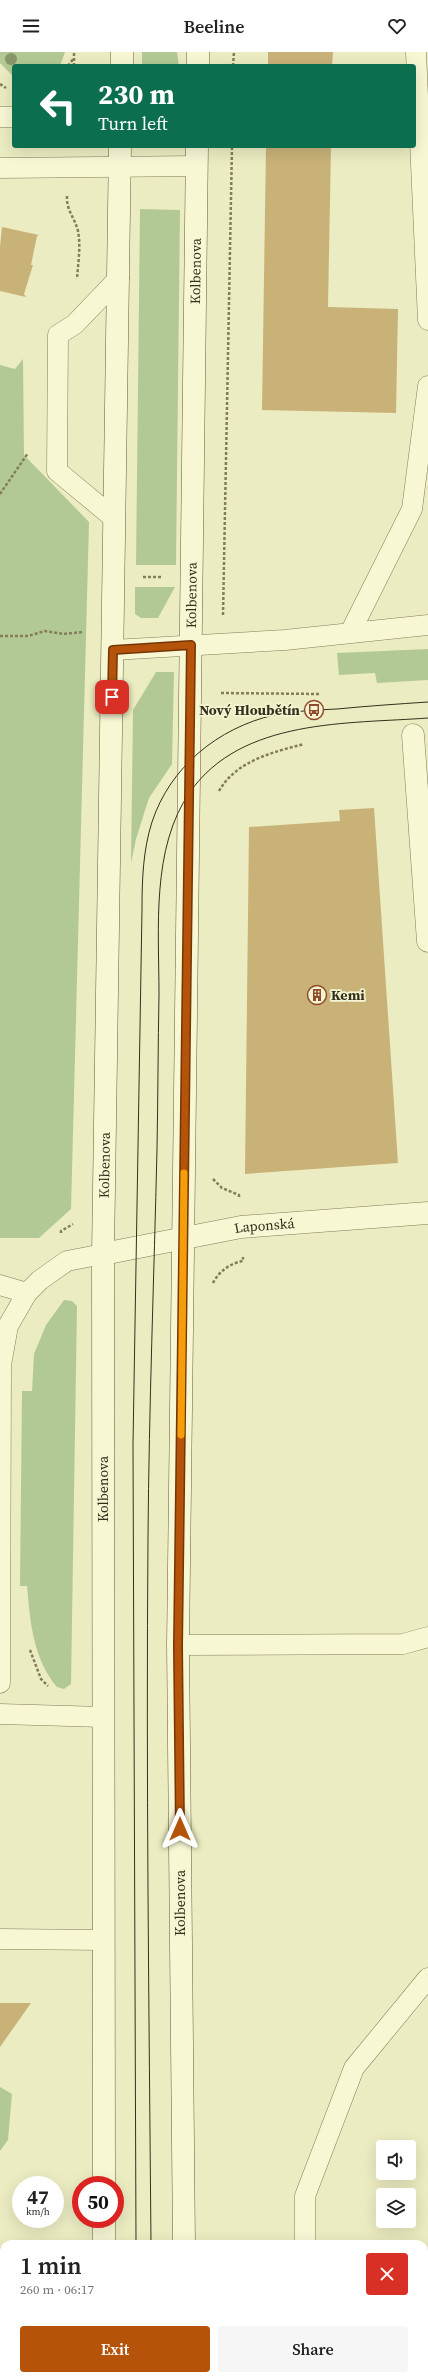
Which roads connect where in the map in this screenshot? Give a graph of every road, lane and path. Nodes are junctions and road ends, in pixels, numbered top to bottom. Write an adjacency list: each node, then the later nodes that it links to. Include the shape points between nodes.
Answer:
1 (74, 52): 6 (path)
2 (122, 52): 9 (main road)
3 (198, 52): 10 (main road)
4 (234, 52): 11 (path)
5 (416, 52): 20 (lane)
6 (74, 58): 7 (path); 8 (path)
7 (70, 64)
8 (74, 64)
9 (122, 64)
10 (198, 64)
11 (233, 64)
12 (120, 148): 16 (main road, Kolbenova)
13 (232, 148): 29 (path)
14 (197, 156): 16 (lane); 30 (main road, Kolbenova)
15 (0, 168): 16 (lane)
16 (120, 168): 18 (main road, Kolbenova)
17 (67, 196): 19 (path, via 66,206 75,220 78,233)
18 (119, 278): 22 (main road, Kolbenova); 22 (lane, via 75,324 58,335 56,407 57,471)
19 (77, 280)
20 (428, 320)
21 (428, 386): 27 (lane, via 412,508)
22 (115, 519): 31 (main road, Kolbenova)
23 (135, 577): 24 (path)
24 (167, 577)
25 (428, 625): 27 (lane)
26 (86, 633): 28 (path, via 63,634 45,631 28,636)
27 (350, 633): 29 (lane)
28 (0, 636)
29 (222, 643): 30 (lane)
30 (191, 645): 31 (lane); 40 (main road, Kolbenova)
31 (113, 650): 41 (main road, Kolbenova)
32 (221, 693): 33 (path)
33 (320, 694)
34 (413, 735): 36 (main road)
35 (304, 744): 37 (path, via 261,757 241,768 225,781)
36 (422, 766): 38 (main road)
37 (217, 795)
38 (428, 941)
39 (428, 1213): 40 (main road, Laponská, via 241,1227)
40 (183, 1240): 41 (main road, Laponská); 45 (main road, Kolbenova)
41 (104, 1254): 43 (lane, via 67,1261 40,1280); 50 (main road, Kolbenova)
42 (0, 1285): 43 (lane)
43 (27, 1293): 47 (lane, via 8,1326 1,1364)
44 (428, 1637): 45 (lane, via 404,1644)
45 (178, 1646): 57 (main road, Kolbenova)
46 (29, 1647): 48 (path, via 41,1679)
47 (0, 1683)
48 (49, 1688)
49 (0, 1714): 50 (lane)
50 (103, 1716): 52 (main road, Kolbenova)
51 (0, 1939): 52 (lane)
52 (103, 1940): 54 (main road, Kolbenova)
53 (428, 1978): 58 (lane, via 354,2068 305,2196)
54 (104, 2176)
55 (104, 2228): 56 (main road)
56 (104, 2240)
57 (184, 2240)
58 (305, 2240)

